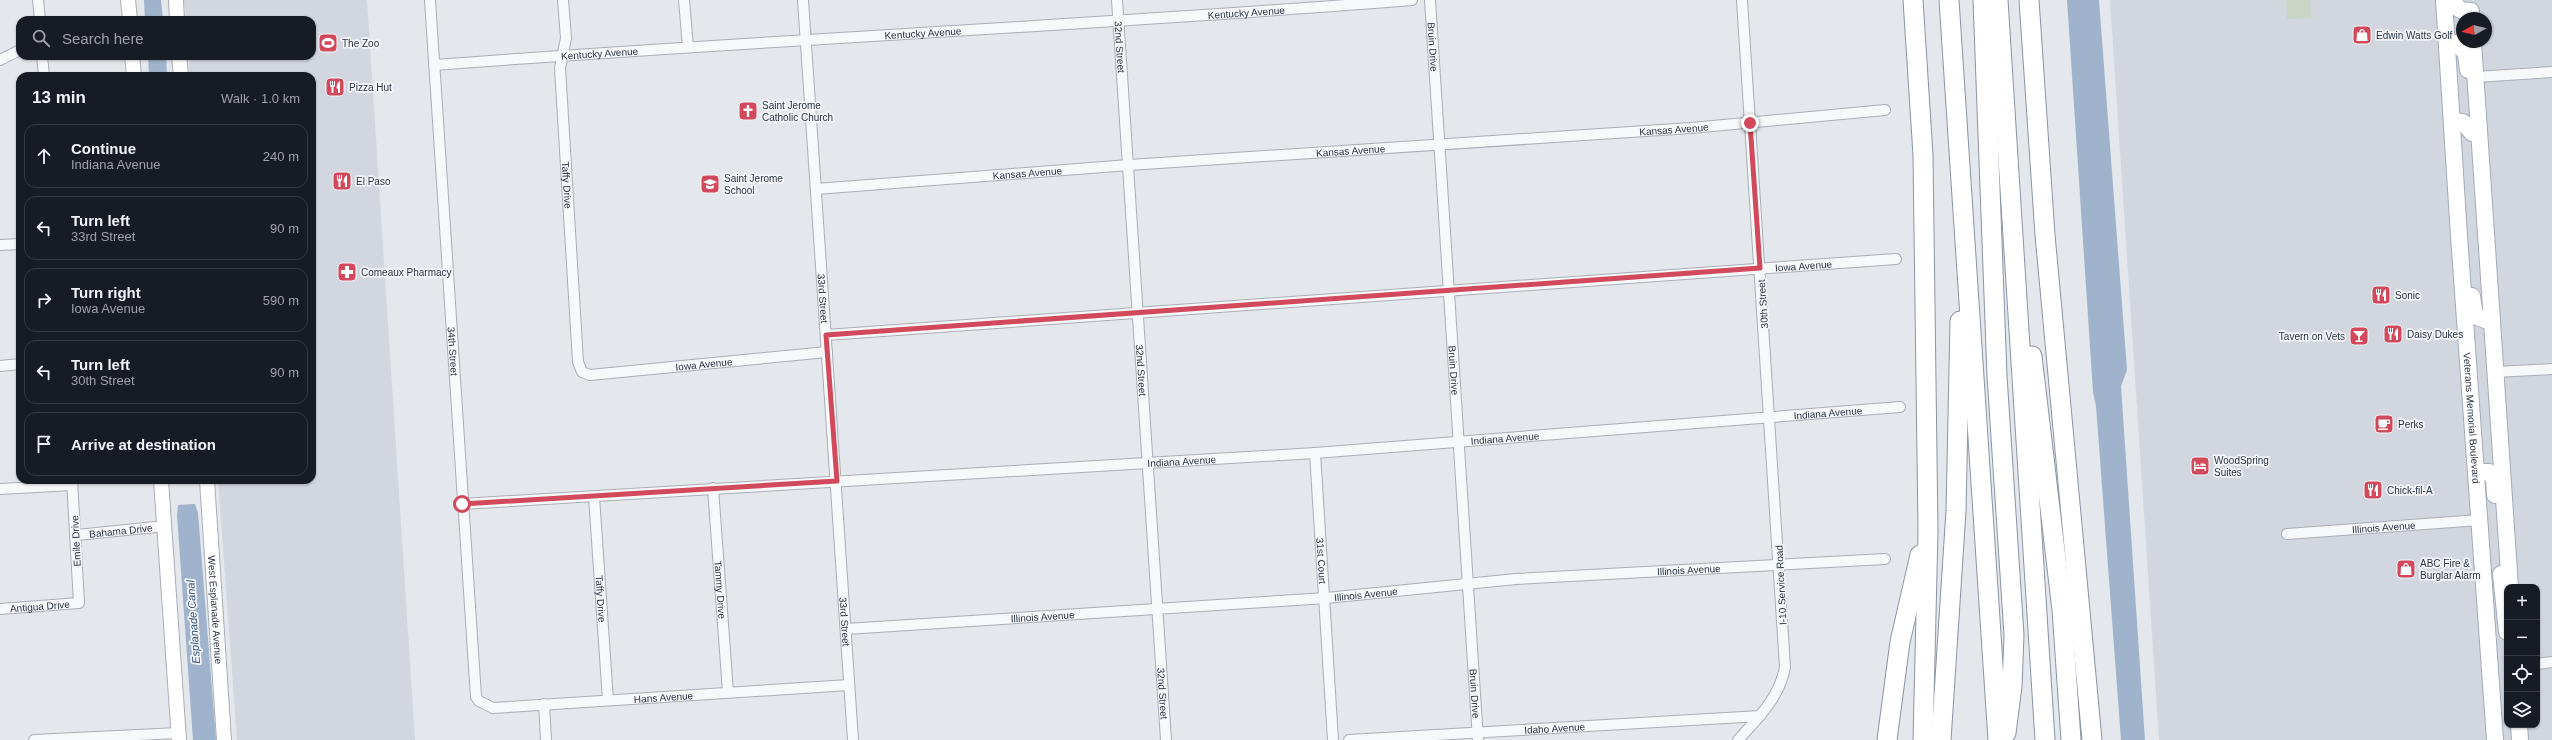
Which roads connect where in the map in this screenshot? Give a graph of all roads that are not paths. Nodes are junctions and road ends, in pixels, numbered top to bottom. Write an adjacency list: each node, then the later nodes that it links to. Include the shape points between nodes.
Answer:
1 (38, 0): 20 (street)
2 (128, 0): 21 (main road)
3 (176, 0): 22 (main road)
4 (430, 0): 34 (street, 34th Street)
5 (563, 0): 29 (street, Taffy Drive, via 566,38)
6 (684, 0): 26 (street)
7 (803, 0): 24 (street, 33rd Street)
8 (1117, 0): 23 (street, 32nd Street)
9 (1412, 0): 23 (street, Kentucky Avenue)
10 (1430, 0): 44 (street, Bruin Drive)
11 (1742, 0): 42 (street, 30th Street)
12 (1913, 0): 82 (highway, via 1923,155)
13 (1949, 0): 46 (highway)
14 (1983, 0): 118 (highway, via 1997,376 2014,635 2012,686)
15 (1998, 0): 48 (highway)
16 (2029, 0): 121 (highway, via 2045,235)
17 (2444, 0): 25 (main road, Veterans Memorial Boulevard)
18 (2452, 0): 19 (main road, via 2460,10)
19 (2471, 10)
20 (40, 16)
21 (130, 16)
22 (177, 16)
23 (1119, 21): 24 (street, Kentucky Avenue); 45 (street, 32nd Street)
24 (806, 39): 26 (street, Kentucky Avenue); 47 (street, 33rd Street)
25 (2448, 42): 41 (main road, Veterans Memorial Boulevard); 43 (main road, via 2457,43 2466,54)
26 (688, 47): 29 (street, Kentucky Avenue)
27 (2474, 48): 39 (main road)
28 (16, 52): 30 (street)
29 (561, 55): 34 (street, Kentucky Avenue); 63 (street, Taffy Drive, via 578,362)
30 (0, 60)
31 (42, 60): 35 (street)
32 (132, 60): 36 (main road)
33 (179, 60): 37 (main road)
34 (434, 64): 79 (street, 34th Street)
35 (44, 72)
36 (134, 72)
37 (180, 72)
38 (2552, 72): 39 (street)
39 (2476, 77): 53 (main road)
40 (1885, 110): 42 (street, Kansas Avenue)
41 (2452, 121): 43 (main road, via 2463,122); 49 (main road, Veterans Memorial Boulevard)
42 (1750, 123): 44 (street, Kansas Avenue); 54 (street, 30th Street)
43 (2472, 133): 53 (main road, via 2478,237)
44 (1440, 144): 45 (street, Kansas Avenue); 55 (street, Bruin Drive)
45 (1128, 165): 47 (street, Kansas Avenue); 56 (street, 32nd Street)
46 (1961, 188): 116 (highway, via 1956,511); 117 (highway)
47 (816, 189): 58 (street, 33rd Street)
48 (2013, 234): 119 (highway); 120 (highway, via 2036,385 2062,610)
49 (2459, 236): 57 (main road, via 2465,239 2468,245 2473,311 2480,319); 70 (main road, Veterans Memorial Boulevard)
50 (16, 244): 51 (street)
51 (0, 245)
52 (1896, 259): 54 (street, Iowa Avenue)
53 (2488, 260): 57 (main road)
54 (1760, 268): 55 (street, Iowa Avenue); 66 (street, 30th Street)
55 (1450, 292): 56 (street, Iowa Avenue); 67 (street, Bruin Drive)
56 (1139, 312): 58 (street, Iowa Avenue); 69 (street, 32nd Street)
57 (2492, 318): 64 (main road)
58 (826, 335): 59 (street, 33rd Street)
59 (827, 352): 63 (street, Iowa Avenue, via 590,375); 71 (street, 33rd Street)
60 (16, 364): 61 (street)
61 (0, 366)
62 (2552, 369): 64 (street)
63 (582, 371)
64 (2496, 372): 88 (main road)
65 (1900, 407): 66 (street, Indiana Avenue)
66 (1770, 416): 67 (street, Indiana Avenue); 86 (street, I-10 Service Road)
67 (1459, 440): 68 (street, Indiana Avenue); 87 (street, Bruin Drive)
68 (1315, 452): 69 (street, Indiana Avenue); 89 (street, 31st Court)
69 (1148, 462): 71 (street, Indiana Avenue); 92 (street, 32nd Street)
70 (2476, 472): 80 (main road, Veterans Memorial Boulevard); 93 (main road, via 2489,472 2494,479)
71 (837, 481): 76 (street, Indiana Avenue); 94 (street, 33rd Street)
72 (60, 484): 77 (street)
73 (72, 484): 84 (street, Emile Drive)
74 (161, 484): 81 (main road)
75 (206, 484): 107 (main road, West Esplanade Avenue)
76 (713, 488): 78 (street, Indiana Avenue); 98 (street, Tammy Drive)
77 (0, 489)
78 (594, 497): 79 (street, Indiana Avenue); 99 (street, Taffy Drive)
79 (462, 504): 100 (street, 34th Street, via 476,697)
80 (2480, 520): 83 (street, Illinois Avenue); 122 (main road, Veterans Memorial Boulevard)
81 (165, 526): 84 (street, Bahama Drive); 105 (main road)
82 (1928, 531): 114 (highway, via 1913,578 1900,642); 115 (highway)
83 (2287, 534)
84 (77, 535): 90 (street, Emile Drive)
85 (1885, 559): 86 (street, Illinois Avenue)
86 (1780, 565): 87 (street, Illinois Avenue); 102 (street, I-10 Service Road, via 1785,667 1782,684)
87 (1468, 583): 89 (street, Illinois Avenue); 104 (street, Bruin Drive)
88 (2510, 584)
89 (1326, 598): 92 (street, Illinois Avenue); 111 (street, 31st Court)
90 (79, 602): 91 (street, Antigua Drive)
91 (0, 609)
92 (1158, 610): 94 (street, Illinois Avenue); 110 (street, 32nd Street)
93 (2504, 620)
94 (846, 629): 97 (street, 33rd Street)
95 (2552, 662): 96 (street)
96 (2540, 664)
97 (849, 684): 98 (street, Hans Avenue); 109 (street, 33rd Street)
98 (728, 692): 99 (street, Hans Avenue)
99 (608, 700): 101 (street, Hans Avenue)
100 (479, 701): 101 (street, Hans Avenue, via 493,708)
101 (544, 704): 108 (street)
102 (1760, 716): 104 (street, Idaho Avenue); 113 (street, I-10 Service Road)
103 (2519, 728): 123 (main road)
104 (1478, 736): 112 (street, Idaho Avenue)
105 (179, 737): 106 (street)
106 (34, 740)
107 (224, 740)
108 (546, 740)
109 (853, 740)
110 (1166, 740)
111 (1334, 740)
112 (1349, 740)
113 (1738, 740)
114 (1887, 740)
115 (1923, 740)
116 (1941, 740)
117 (1998, 740)
118 (2004, 740)
119 (2046, 740)
120 (2071, 740)
121 (2092, 740)
122 (2496, 740)
123 (2520, 740)

